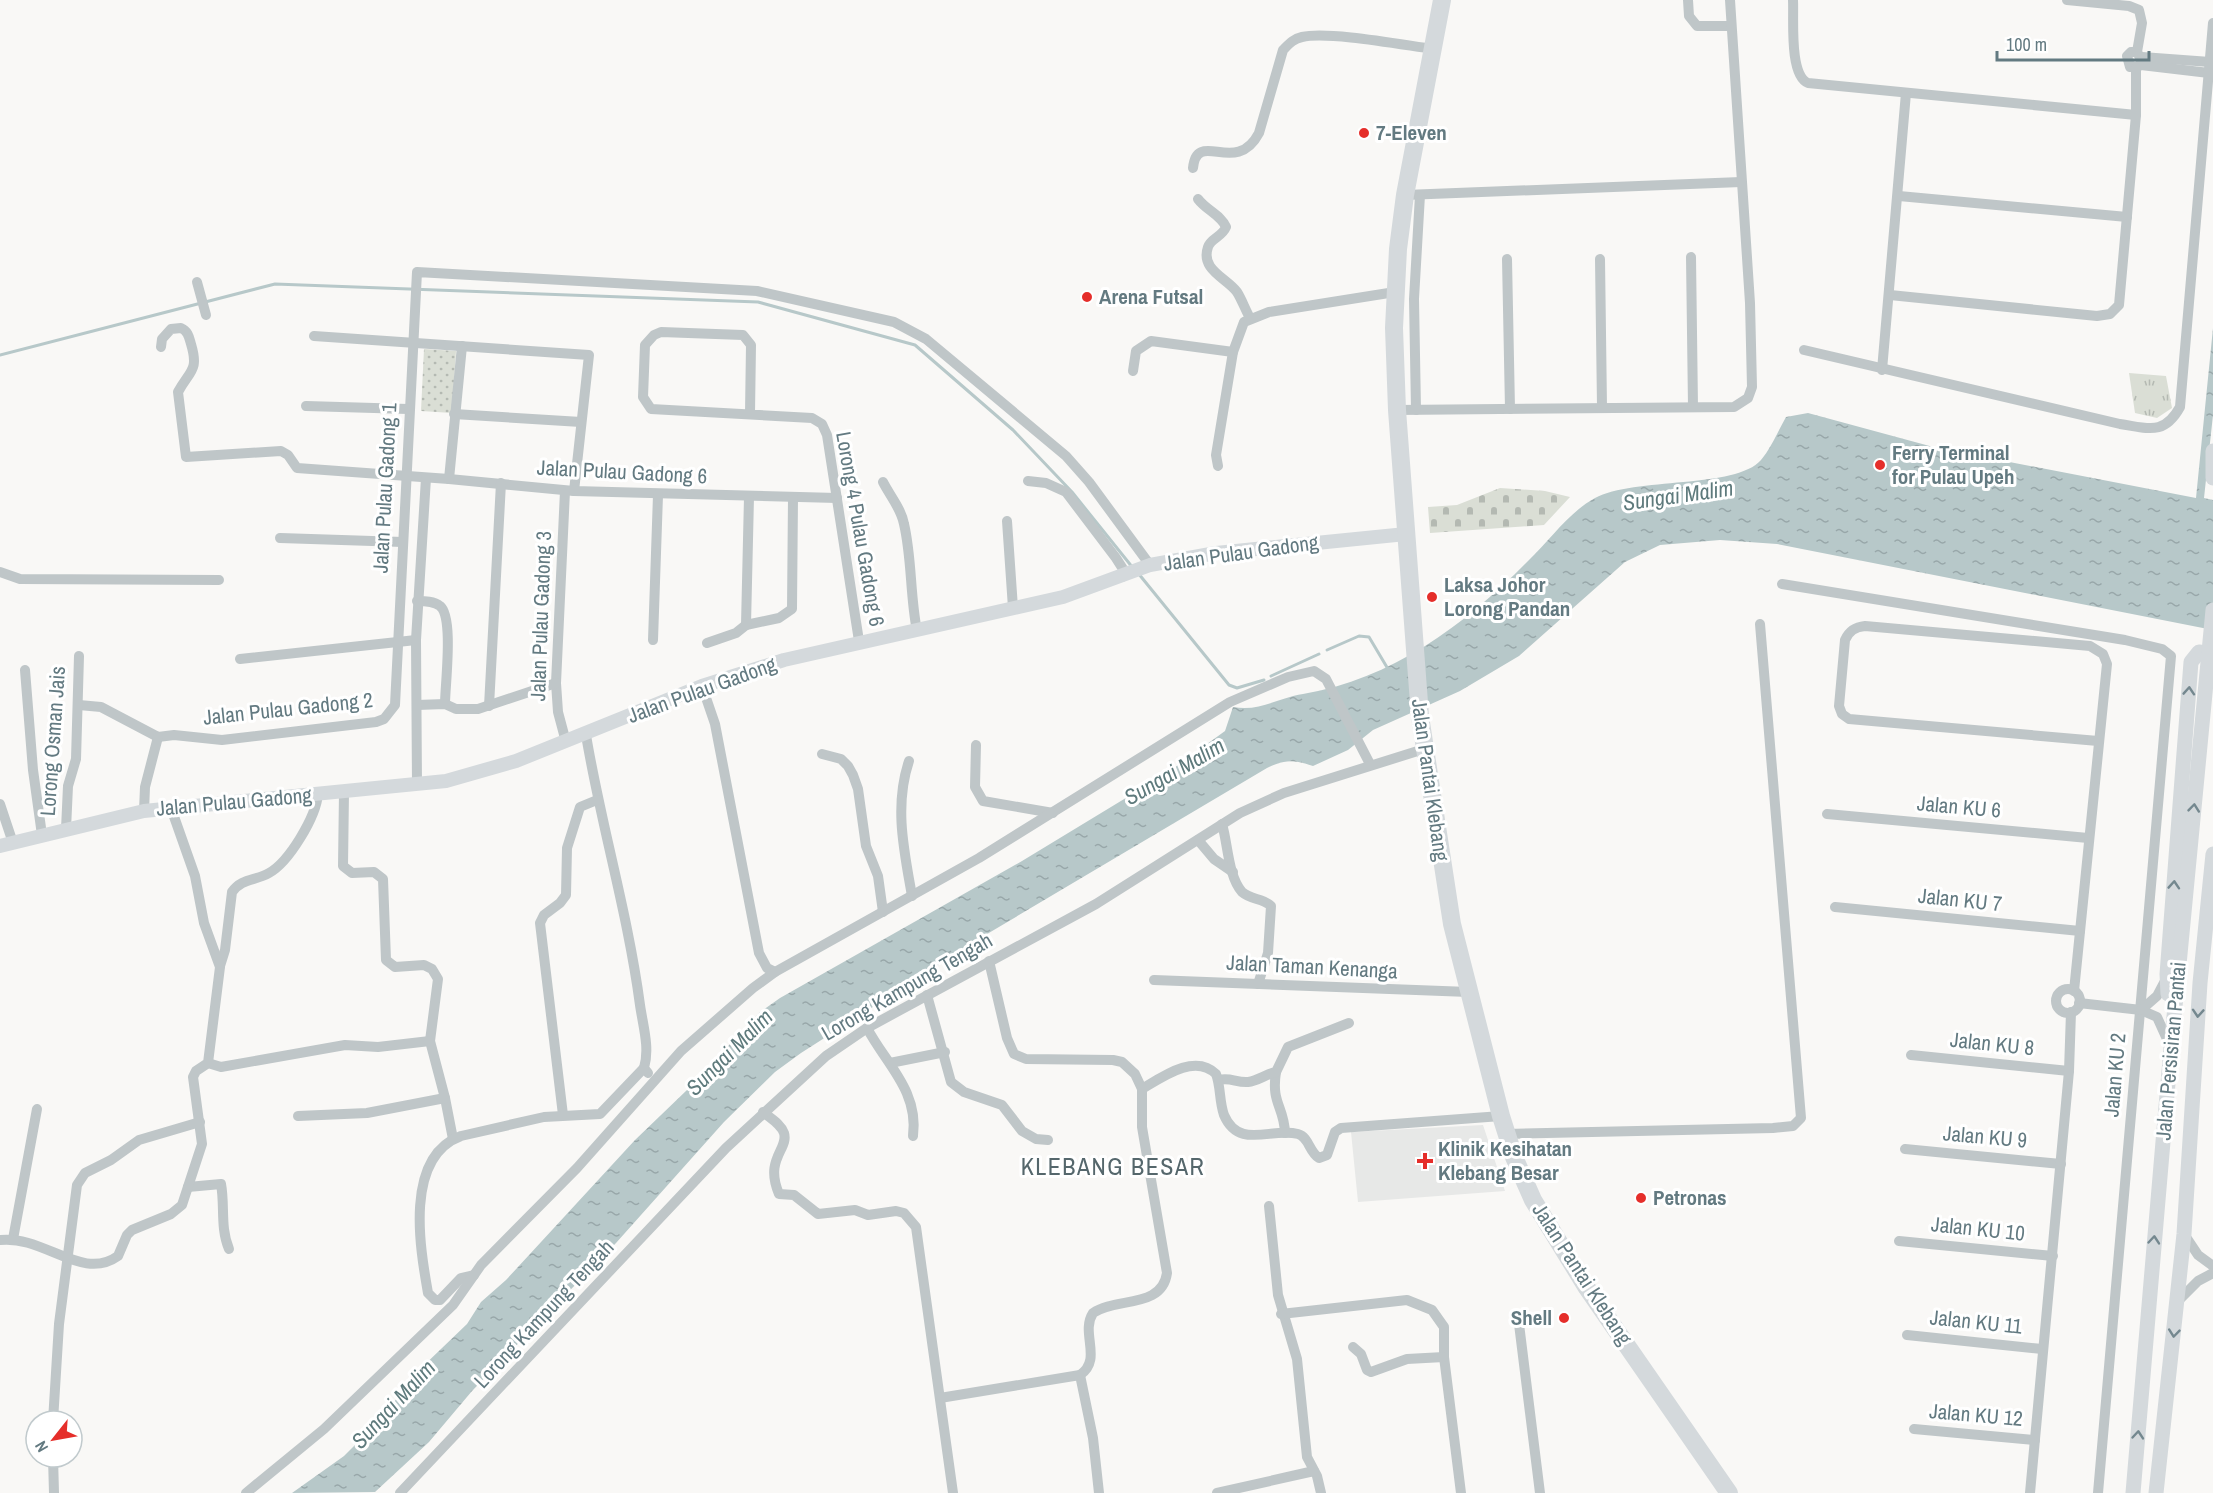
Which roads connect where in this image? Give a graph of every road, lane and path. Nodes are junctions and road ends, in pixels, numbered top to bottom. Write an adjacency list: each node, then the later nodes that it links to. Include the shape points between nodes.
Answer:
1 (1442, 0): 8 (highway, Jalan Pantai Klebang)
2 (1688, 0): 7 (street, via 1689,16 1697,26)
3 (1730, 0): 7 (street)
4 (1793, 0): 11 (street, via 1796,69 1803,81)
5 (2067, 0): 9 (street, via 2139,10)
6 (2213, 23): 10 (street)
7 (1731, 26): 14 (street)
8 (1433, 49): 13 (street, via 1323,36 1290,42 1283,50 1253,145 1237,154 1202,152 1194,160); 15 (highway, Jalan Pantai Klebang)
9 (2139, 60): 10 (street); 12 (street)
10 (2211, 67): 33 (street, via 2180,407 2167,425 2156,429 2120,424)
11 (1906, 93): 12 (street); 16 (street)
12 (2136, 115): 18 (street)
13 (1193, 168)
14 (1741, 182): 15 (street); 37 (street, via 1750,303 1751,393 1734,407)
15 (1412, 195): 23 (highway, Jalan Pantai Klebang); 41 (street)
16 (1899, 196): 18 (street); 24 (street)
17 (1198, 199): 26 (street, via 1226,227 1207,249 1210,265 1236,292)
18 (2127, 217): 24 (street, via 2119,305 2104,316)
19 (1691, 257): 37 (street)
20 (1507, 259): 39 (street)
21 (1600, 259): 36 (street)
22 (197, 284): 25 (street)
23 (1395, 292): 26 (street); 40 (highway, Jalan Pantai Klebang)
24 (1890, 295): 33 (street)
25 (206, 315)
26 (1250, 318): 32 (street, via 1241,327)
27 (314, 336): 28 (street)
28 (412, 342): 29 (street); 38 (street, Jalan Pulau Gadong 1); 63 (street, Jalan Pulau Gadong 1, via 417,274 757,291 894,322 926,339 1066,456 1089,482)
29 (462, 346): 43 (street); 44 (street, Jalan Pulau Gadong 3, via 589,355)
30 (161, 347): 47 (street, Jalan Pulau Gadong 6, via 162,339 171,329 181,328 188,333 195,358 191,374 178,392 186,457 281,451 297,468)
31 (1804, 350): 33 (street)
32 (1233, 352): 34 (street, via 1150,341 1136,351); 46 (street, via 1216,455)
33 (1882, 369)
34 (1133, 371)
35 (306, 406): 38 (street)
36 (1602, 406): 37 (street); 39 (street)
37 (1693, 407)
38 (408, 409): 47 (street, Jalan Pulau Gadong 1)
39 (1510, 409): 41 (street)
40 (1397, 410): 41 (street); 60 (highway, Jalan Pantai Klebang)
41 (1416, 410)
42 (750, 413): 42 (street, via 751,345 743,335 661,332 649,339 645,345 647,405 658,411); 58 (street, Lorong 4 Pulau Gadong 6, via 812,418 822,424)
43 (454, 414): 44 (street); 50 (street)
44 (581, 422): 54 (street, Jalan Pulau Gadong 3)
45 (2213, 451): 49 (main road)
46 (1218, 466)
47 (406, 476): 48 (street, Jalan Pulau Gadong 6); 62 (street, Jalan Pulau Gadong 1)
48 (426, 478): 50 (street, Jalan Pulau Gadong 6); 68 (street)
49 (2213, 478)
50 (449, 479): 53 (street, Jalan Pulau Gadong 6)
51 (1028, 481): 65 (street, via 1046,483 1066,492)
52 (883, 482): 73 (street, via 904,525)
53 (501, 483): 54 (street, Jalan Pulau Gadong 6); 89 (street)
54 (570, 491): 55 (street, Jalan Pulau Gadong 6); 83 (street, Jalan Pulau Gadong 3)
55 (658, 495): 56 (street, Jalan Pulau Gadong 6); 75 (street)
56 (749, 497): 57 (street, Jalan Pulau Gadong 6); 72 (street)
57 (793, 498): 58 (street, Jalan Pulau Gadong 6); 72 (street, via 792,609 779,618)
58 (837, 498): 77 (street, Lorong 4 Pulau Gadong 6)
59 (1007, 521): 69 (street)
60 (1406, 534): 63 (main road, Jalan Pulau Gadong, via 1216,553); 95 (highway, Jalan Pantai Klebang)
61 (280, 538): 62 (street)
62 (403, 542): 76 (street, Jalan Pulau Gadong 1)
63 (1147, 566): 65 (main road, Jalan Pulau Gadong)
64 (0, 572): 66 (street, via 20,579)
65 (1127, 575): 69 (main road, Jalan Pulau Gadong, via 1063,597)
66 (219, 580)
67 (1782, 584): 132 (street, Jalan KU 2, via 2125,640 2167,651 2172,660)
68 (417, 601): 74 (street); 85 (street, via 440,606 448,619)
69 (1013, 608): 73 (main road, Jalan Pulau Gadong)
70 (2213, 610): 137 (main road, Jalan Persisiran Pantai, one-way to 70)
71 (1760, 624): 154 (street, via 1801,1118 1793,1126 1773,1128)
72 (746, 625): 78 (street, via 736,633)
73 (917, 631): 77 (main road, Jalan Pulau Gadong)
74 (416, 640): 76 (street); 88 (street)
75 (653, 640)
76 (397, 641): 81 (street); 87 (street, Jalan Pulau Gadong 1)
77 (859, 641): 84 (main road, Jalan Pulau Gadong)
78 (707, 643)
79 (2213, 654): 124 (main road, one-way to 79, via 2191,662 2199,652)
80 (80, 656): 86 (street, Lorong Osman Jais)
81 (240, 659)
82 (25, 670): 110 (street)
83 (556, 683): 89 (street); 93 (street, Jalan Pulau Gadong 3)
84 (702, 686): 90 (main road, Jalan Pulau Gadong); 123 (street, via 719,746 759,953 767,968)
85 (445, 704): 88 (street); 89 (street, via 467,711)
86 (79, 705): 91 (street, Jalan Pulau Gadong 2, via 101,707); 109 (street, Lorong Osman Jais)
87 (395, 705): 91 (street, Jalan Pulau Gadong 2, via 376,722 222,740)
88 (417, 705): 99 (street)
89 (489, 706)
90 (586, 735): 93 (main road, Jalan Pulau Gadong); 102 (street)
91 (158, 737): 105 (street, via 145,788)
92 (2098, 741): 92 (street, via 2107,664 2103,654 2090,646 1864,626 1848,633 1845,640 1839,706 1849,719); 111 (street)
93 (566, 742): 99 (main road, Jalan Pulau Gadong, via 475,774)
94 (976, 746): 106 (street, via 975,787 983,801)
95 (1424, 749): 98 (street, Lorong Kampung Tengah); 129 (highway, Jalan Pantai Klebang, via 1452,924)
96 (822, 754): 118 (street, via 841,759 853,776)
97 (909, 761): 116 (street, via 902,788 901,825)
98 (1370, 764): 106 (street, via 1326,679 1307,671 1230,702); 108 (street, Lorong Kampung Tengah, via 1264,801)
99 (417, 785): 100 (main road, Jalan Pulau Gadong)
100 (344, 792): 101 (main road, Jalan Pulau Gadong); 136 (street, via 343,866 352,873 374,872 383,879 386,960 395,968 424,965 438,979)
101 (318, 794): 104 (main road, Jalan Pulau Gadong); 122 (street, via 314,816 284,861 232,892)
102 (597, 800): 142 (street, via 635,965 647,1052); 151 (street, via 580,807 567,848 566,895 543,915 540,923)
103 (0, 804): 113 (street)
104 (171, 808): 105 (main road, Jalan Pulau Gadong); 122 (street)
105 (144, 811): 109 (main road, Jalan Pulau Gadong)
106 (1053, 813): 116 (street)
107 (1827, 814): 111 (street, Jalan KU 6)
108 (1222, 824): 112 (street, Lorong Kampung Tengah); 115 (street)
109 (66, 829): 110 (main road, Jalan Pulau Gadong)
110 (42, 835): 113 (main road, Jalan Pulau Gadong)
111 (2088, 838): 119 (street)
112 (1198, 840): 115 (street, via 1214,859); 121 (street, Lorong Kampung Tengah, via 1096,904)
113 (7, 844)
114 (2213, 854): 126 (main road, Jalan Persisiran Pantai)
115 (1233, 872): 127 (street, via 1244,893 1271,906 1268,953)
116 (912, 896): 118 (street)
117 (1835, 907): 119 (street, Jalan KU 7)
118 (883, 912): 123 (street)
119 (2080, 931): 128 (street)
120 (2213, 936): 126 (main road)
121 (989, 961): 130 (street, Lorong Kampung Tengah); 147 (street, via 1014,1054 1026,1059 1122,1062 1135,1074)
122 (220, 967): 140 (street)
123 (775, 972): 145 (street, via 681,1051)
124 (2167, 974): 132 (street, via 2164,987); 137 (main road)
125 (1154, 980): 127 (street, Jalan Taman Kenanga)
126 (2200, 983): 163 (main road, Jalan Persisiran Pantai, one-way to 163)
127 (1258, 984): 129 (street, Jalan Taman Kenanga)
128 (2074, 991): 131 (street); 133 (street, via 2063,990 2056,999 2060,1010)
129 (1469, 993): 154 (highway, Jalan Pantai Klebang)
130 (927, 995): 135 (street, Lorong Kampung Tengah); 138 (street)
131 (2079, 1003): 132 (street); 133 (street)
132 (2140, 1010): 137 (street, via 2157,1017); 198 (street, Jalan KU 2)
133 (2071, 1012): 143 (street)
134 (1349, 1023): 144 (street, via 1288,1047)
135 (867, 1028): 141 (street); 150 (street, Lorong Kampung Tengah, via 813,1066)
136 (430, 1041): 140 (street, via 345,1046 221,1067); 148 (street)
137 (2171, 1048): 199 (main road, Jalan Persisiran Pantai, one-way to 137)
138 (945, 1052): 141 (street); 158 (street, via 951,1082 957,1089 1002,1105 1022,1131)
139 (1911, 1055): 143 (street, Jalan KU 8)
140 (208, 1063): 153 (street, via 193,1077)
141 (890, 1064): 156 (street, via 906,1088 914,1110)
142 (644, 1068): 145 (street); 151 (street, via 600,1114)
143 (2069, 1071): 160 (street)
144 (1276, 1072): 146 (street, via 1251,1082); 155 (street, via 1274,1098 1283,1116)
145 (654, 1080): 172 (street, via 577,1168)
146 (1219, 1080): 147 (street, via 1212,1069 1190,1066); 155 (street, via 1225,1116 1237,1132 1254,1136)
147 (1142, 1089): 180 (street, via 1142,1127 1166,1282 1154,1295 1106,1306 1093,1313 1088,1326 1092,1360)
148 (445, 1098): 152 (street, via 367,1113); 157 (street)
149 (38, 1109): 164 (street)
150 (763, 1112): 181 (street, via 784,1132 772,1168 779,1194 794,1195 818,1214 896,1211 904,1213 916,1227); 190 (street, Lorong Kampung Tengah)
151 (563, 1115): 157 (street)
152 (298, 1116)
153 (200, 1122): 161 (street, via 202,1144); 169 (street, via 139,1140 85,1173 75,1193)
154 (1504, 1125): 155 (street, via 1341,1128 1335,1132 1327,1155 1319,1158 1302,1136); 187 (highway, Jalan Pantai Klebang, via 1524,1181 1548,1227)
155 (1284, 1133)
156 (913, 1136)
157 (453, 1139): 172 (street, via 430,1165 422,1187 420,1232 428,1293 440,1300 461,1278)
158 (1048, 1140)
159 (1905, 1149): 160 (street, Jalan KU 9)
160 (2061, 1164): 168 (street)
161 (188, 1187): 167 (street, via 221,1184 223,1226); 169 (street, via 177,1210 132,1230 111,1261 99,1265)
162 (1269, 1206): 174 (street)
163 (2184, 1234): 170 (street, via 2198,1255); 173 (main road, Jalan Persisiran Pantai)
164 (13, 1239): 165 (street); 169 (street)
165 (0, 1240)
166 (1899, 1240): 168 (street, Jalan KU 10)
167 (229, 1249)
168 (2053, 1256): 178 (street)
169 (69, 1258): 182 (street, via 59,1324)
170 (2213, 1266)
171 (2213, 1273): 173 (street, via 2198,1281)
172 (474, 1275): 189 (street, via 453,1305 324,1429)
173 (2177, 1302): 200 (main road, Jalan Persisiran Pantai, one-way to 200)
174 (1281, 1314): 179 (street, via 1407,1300 1432,1310 1440,1319); 186 (street, via 1297,1359 1307,1457)
175 (1518, 1316): 196 (street)
176 (1907, 1335): 178 (street, Jalan KU 11)
177 (1353, 1347): 179 (street, via 1371,1372 1407,1359)
178 (2042, 1349): 184 (street)
179 (1444, 1357): 195 (street)
180 (1080, 1374): 181 (street); 192 (street)
181 (940, 1398): 191 (street)
182 (54, 1409)
183 (1914, 1429): 184 (street, Jalan KU 12)
184 (2035, 1440): 197 (street)
185 (53, 1469): 188 (street)
186 (1314, 1471): 193 (street); 194 (street)
187 (1727, 1492)
188 (54, 1493)
189 (246, 1493)
190 (400, 1493)
191 (953, 1493)
192 (1099, 1493)
193 (1217, 1493)
194 (1321, 1493)
195 (1461, 1493)
196 (1540, 1493)
197 (2030, 1493)
198 (2098, 1493)
199 (2133, 1493)
200 (2156, 1493)

